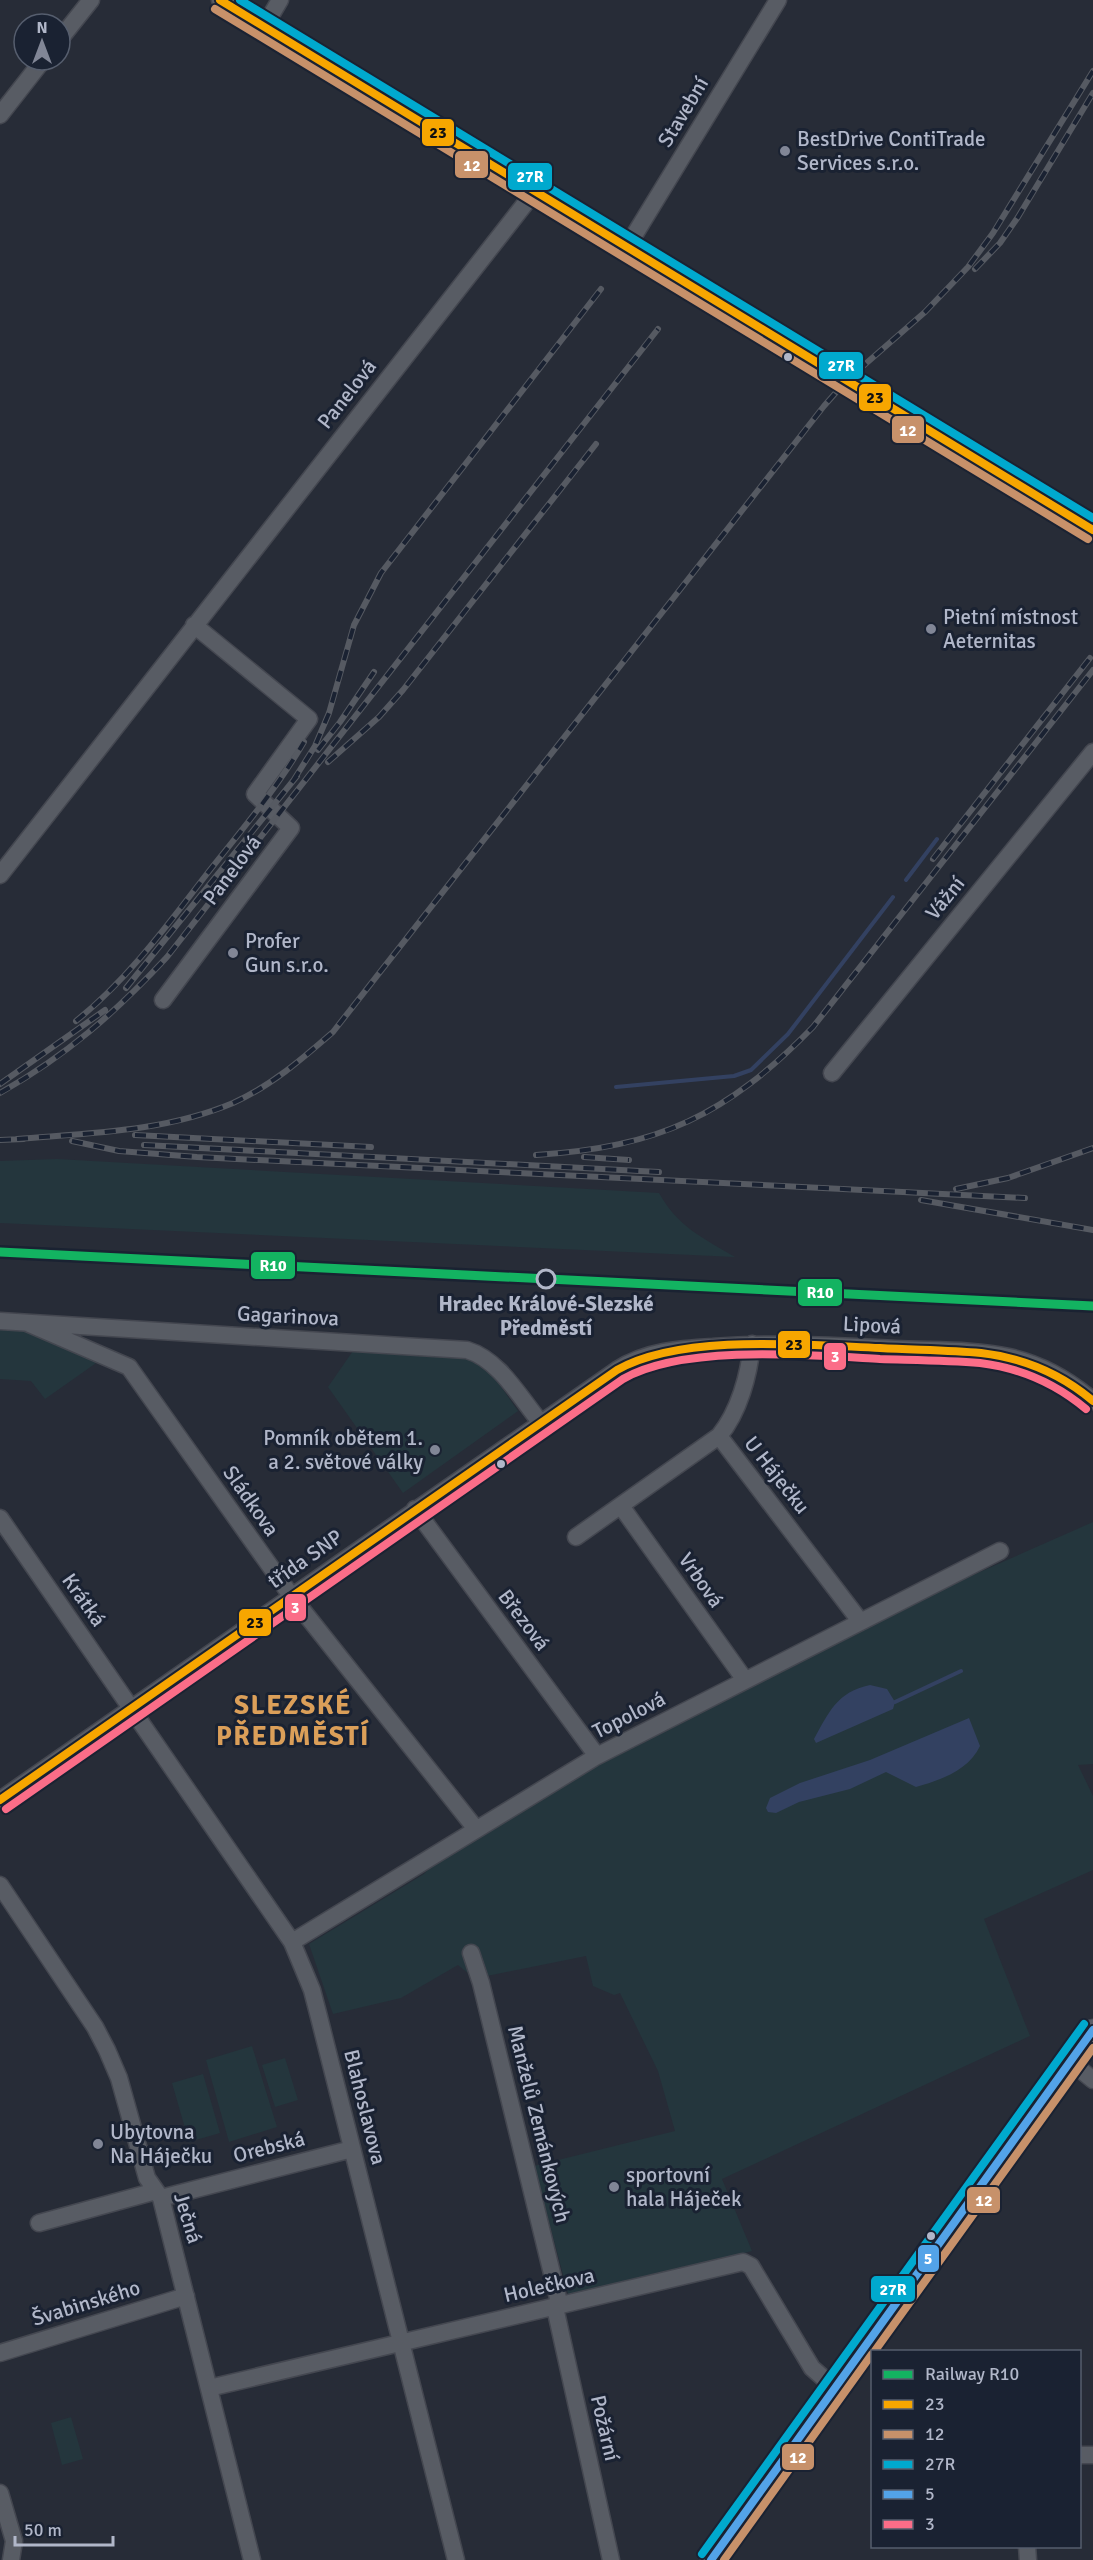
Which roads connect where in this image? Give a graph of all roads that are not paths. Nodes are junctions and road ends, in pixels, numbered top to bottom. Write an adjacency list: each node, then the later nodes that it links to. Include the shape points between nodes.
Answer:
1 (91, 0): 5 (street)
2 (220, 0): 6 (street)
3 (280, 0): 6 (street)
4 (778, 0): 10 (street, Stavební)
5 (72, 24)
6 (264, 27): 9 (street)
7 (34, 72): 8 (street)
8 (0, 115)
9 (535, 191): 10 (street); 12 (street, Panelová)
10 (627, 247): 11 (street)
11 (1093, 530)
12 (194, 625): 14 (street, Panelová); 15 (street, Panelová, via 309,719 255,794 291,828)
13 (1093, 752): 16 (street, Vážní)
14 (0, 875)
15 (163, 1000)
16 (832, 1073)
17 (0, 1321): 18 (street, Gagarinova)
18 (27, 1323): 22 (street, Gagarinova, via 467,1350 479,1353 495,1367); 29 (street, Sládkova, via 129,1367)
19 (752, 1344): 20 (street, Lipová, via 671,1350); 21 (street, Lipová, via 998,1355 1053,1374); 23 (street, U Háječku, via 731,1421)
20 (638, 1358): 22 (street, třída SNP)
21 (1093, 1401)
22 (541, 1423): 25 (street, třída SNP)
23 (719, 1436): 24 (street); 30 (street, U Háječku)
24 (621, 1506): 27 (street); 31 (street, Vrbová)
25 (415, 1509): 29 (street, třída SNP); 33 (street, Březová)
26 (0, 1518): 32 (street, Krátká)
27 (576, 1537)
28 (1000, 1551): 30 (street, Topolová)
29 (292, 1597): 32 (street, třída SNP); 35 (street, Sládkova)
30 (860, 1621): 31 (street, Topolová)
31 (745, 1680): 33 (street, Topolová)
32 (132, 1708): 34 (street, třída SNP); 37 (street, Blahoslavova)
33 (597, 1756): 35 (street, Topolová)
34 (0, 1800)
35 (476, 1829): 37 (street, Topolová)
36 (0, 1885): 43 (street, Ječná, via 107,2050 119,2078 147,2178)
37 (292, 1942): 42 (street, Blahoslavova, via 312,1990)
38 (471, 1953): 46 (street, Manželů Zemánkových, via 556,2286)
39 (1093, 2030): 40 (main road)
40 (1070, 2061): 41 (street); 50 (main road)
41 (1093, 2080)
42 (352, 2149): 43 (street, Orebská); 47 (street, Blahoslavova)
43 (159, 2194): 44 (street, Orebská); 45 (street, Ječná)
44 (39, 2223)
45 (186, 2296): 48 (street, Švabinského); 49 (street, Ječná)
46 (557, 2306): 47 (street, Holečkova); 50 (street, Holečkova, via 748,2263 812,2368); 55 (street, Požární)
47 (401, 2343): 49 (street, Holečkova); 54 (street, Blahoslavova)
48 (0, 2353)
49 (209, 2388): 53 (street, Ječná)
50 (836, 2389): 56 (main road)
51 (0, 2493): 52 (street, via 14,2541)
52 (11, 2560)
53 (252, 2560)
54 (456, 2560)
55 (611, 2560)
56 (711, 2560)

